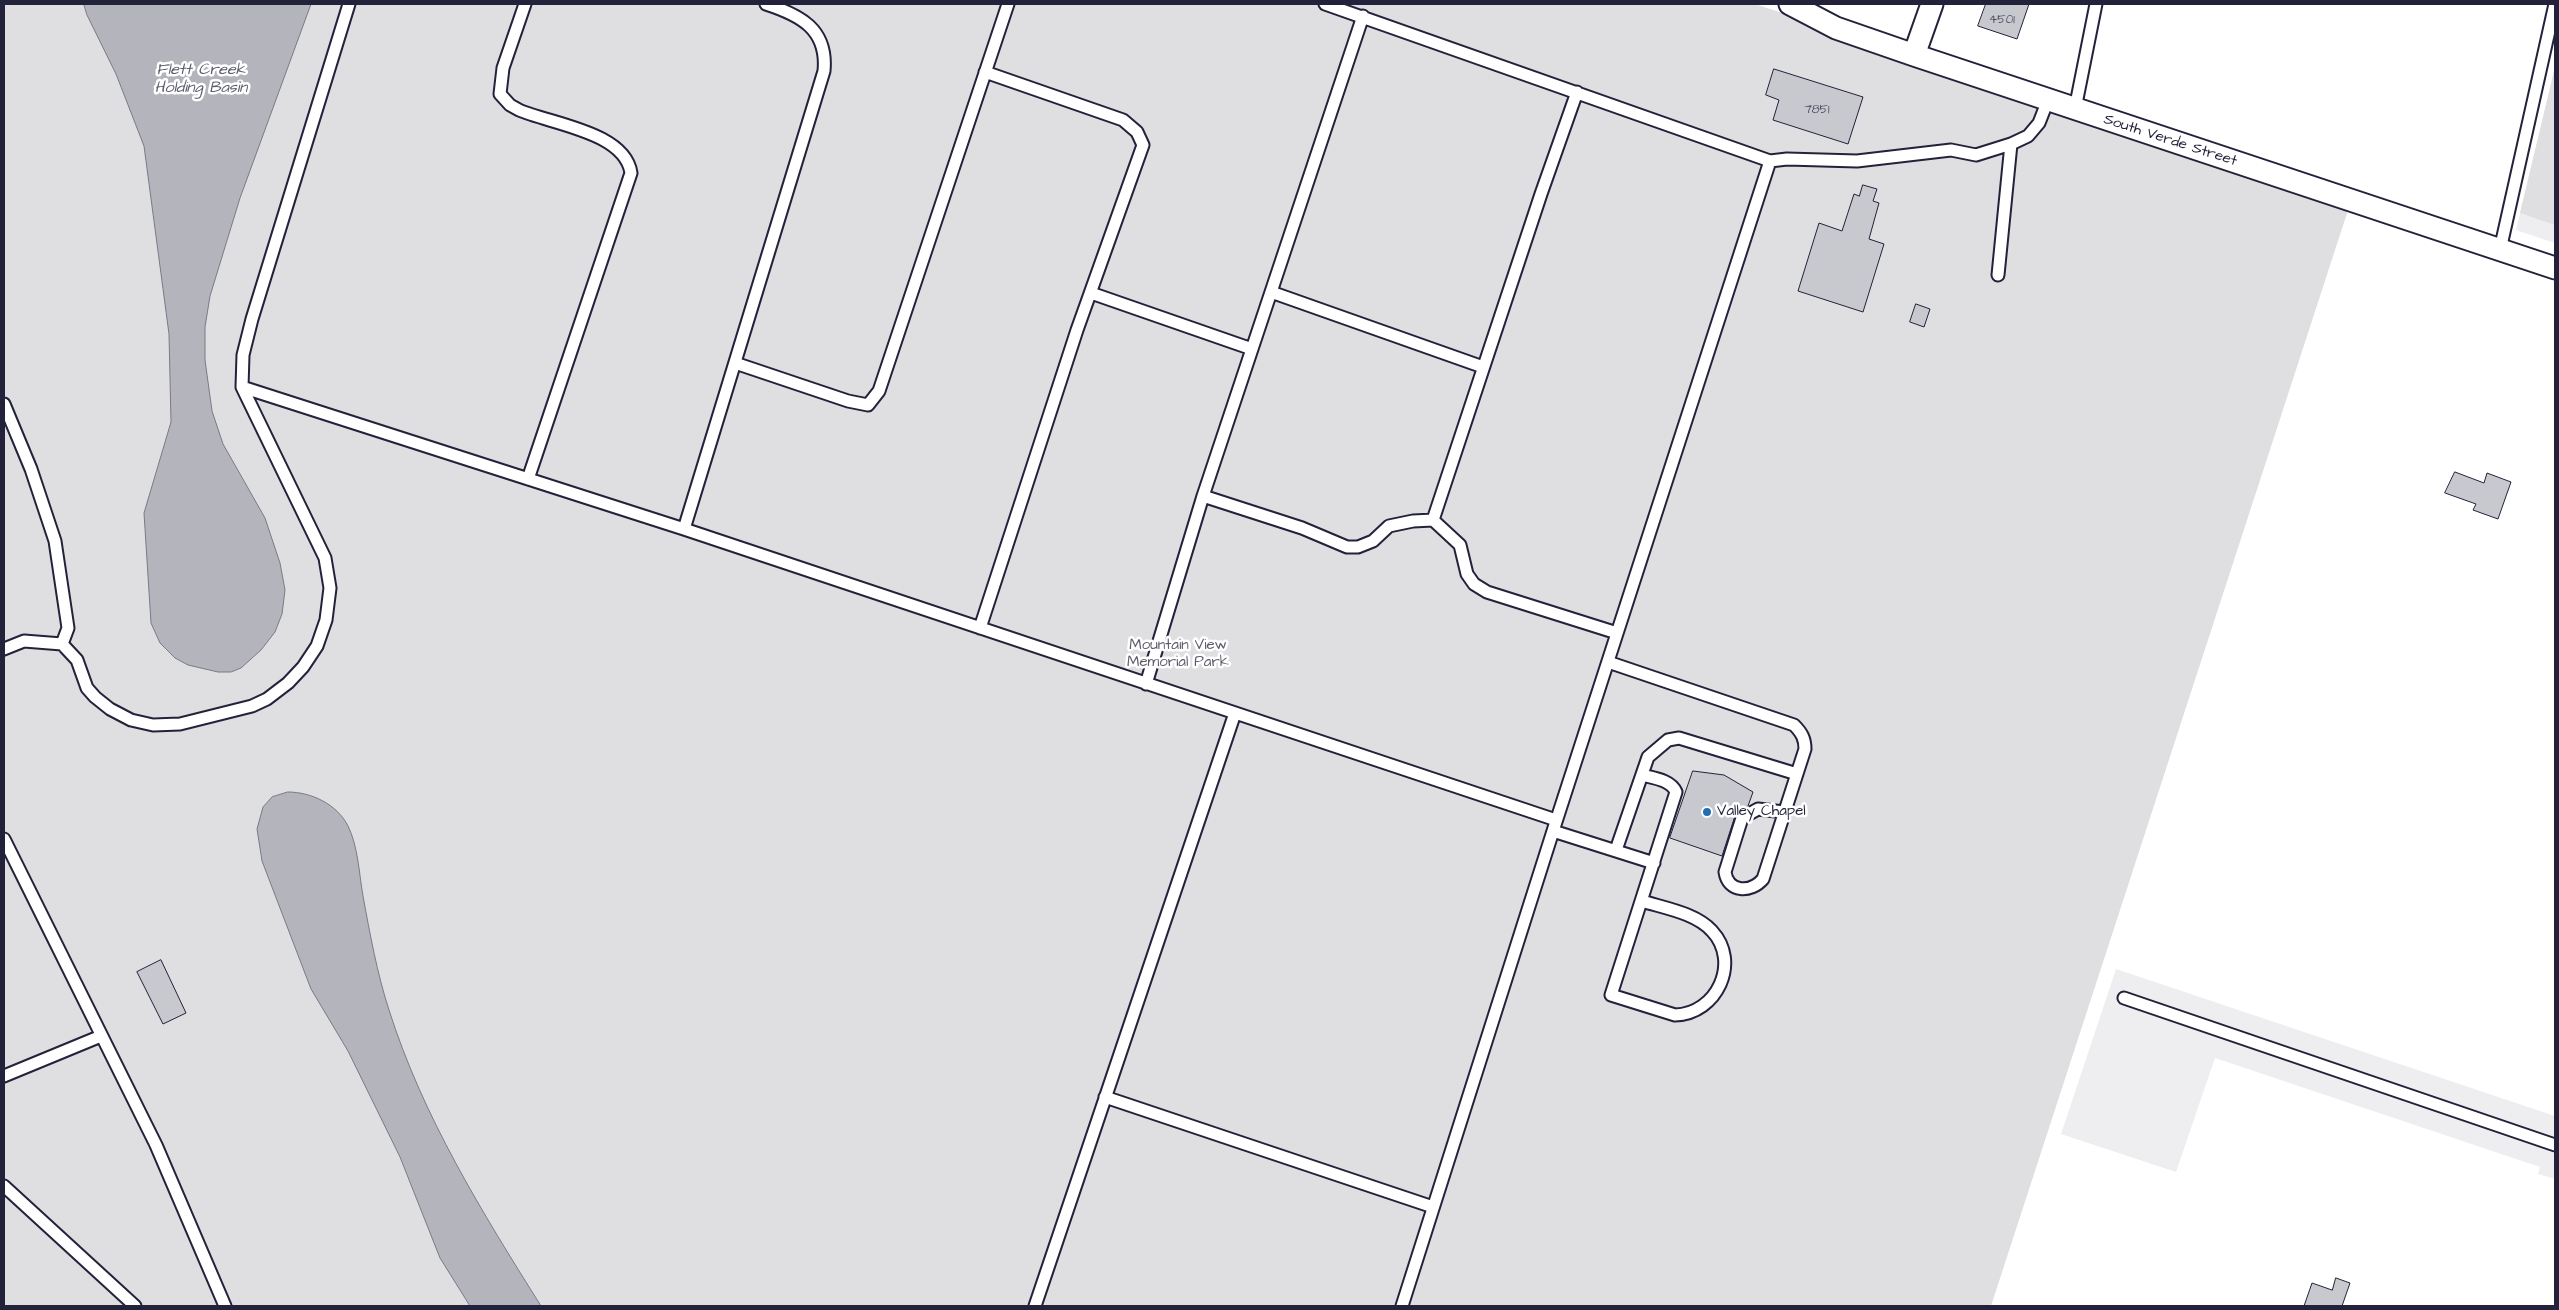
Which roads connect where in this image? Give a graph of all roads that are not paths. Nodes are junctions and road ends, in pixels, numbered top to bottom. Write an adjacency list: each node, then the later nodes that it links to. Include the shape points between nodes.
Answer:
1 (349, 4): 26 (lane, via 252,319 243,355)
2 (525, 4): 28 (lane, via 503,68 500,94 519,110 610,143 625,157 630,173)
3 (766, 4): 24 (lane, via 785,10 810,26 819,36 825,60)
4 (1008, 4): 12 (lane)
5 (1325, 4): 10 (lane)
6 (1790, 4): 11 (street, South Verde Street, via 1836,28)
7 (1932, 4): 11 (street)
8 (2096, 4): 15 (lane)
9 (2555, 4): 18 (lane)
10 (1363, 16): 13 (lane); 21 (lane)
11 (1914, 56): 14 (street, South Verde Street)
12 (985, 72): 22 (lane, via 1123,120 1137,132 1143,145); 24 (lane, via 880,391 868,405)
13 (1577, 92): 17 (lane); 25 (lane)
14 (2048, 100): 15 (street, South Verde Street); 16 (lane, via 2039,123 2028,136)
15 (2075, 109): 18 (street, South Verde Street)
16 (2011, 144): 17 (lane, via 1976,155 1951,150 1857,161); 20 (lane)
17 (1770, 161): 33 (lane)
18 (2500, 250): 19 (street, South Verde Street)
19 (2555, 268)
20 (1998, 276)
21 (1271, 292): 23 (lane); 25 (lane)
22 (1090, 293): 23 (lane); 32 (lane)
23 (1252, 349): 29 (lane)
24 (735, 363): 31 (lane)
25 (1483, 367): 30 (lane)
26 (242, 387): 28 (lane); 34 (lane, via 325,558 330,588 326,620 317,646 303,667 274,693 252,706 180,724 153,726 126,718 95,697 87,688 77,660)
27 (4, 404): 34 (lane, via 31,469 55,541 68,628)
28 (528, 479): 31 (lane)
29 (1203, 496): 30 (lane, via 1348,546 1358,547 1373,541 1389,526 1413,520); 37 (lane)
30 (1433, 520): 33 (lane, via 1460,545 1467,574 1474,584 1487,592)
31 (684, 529): 32 (lane)
32 (980, 628): 37 (lane)
33 (1617, 633): 36 (lane)
34 (62, 644): 35 (lane, via 24,641)
35 (4, 650)
36 (1608, 662): 39 (lane, via 1794,726 1805,740); 42 (lane)
37 (1146, 684): 38 (lane)
38 (1235, 713): 42 (lane); 50 (lane)
39 (1797, 774): 40 (lane, via 1679,738 1668,740 1648,757); 41 (lane)
40 (1642, 775): 44 (lane); 45 (lane, via 1674,786 1676,792)
41 (1784, 812): 41 (lane, via 1763,879 1749,889 1732,886 1726,881 1725,872 1742,818 1758,809)
42 (1554, 825): 44 (lane); 53 (lane)
43 (4, 838): 48 (lane)
44 (1616, 850): 45 (lane)
45 (1654, 863): 46 (lane)
46 (1642, 901): 46 (lane, via 1612,995 1675,1015 1703,1007 1722,978 1724,959 1719,940 1702,922)
47 (2124, 998): 51 (lane)
48 (101, 1036): 49 (lane); 55 (lane, via 156,1145)
49 (4, 1076)
50 (1105, 1096): 53 (lane); 56 (lane)
51 (2555, 1145)
52 (4, 1186): 54 (lane)
53 (1433, 1207): 57 (lane)
54 (135, 1306)
55 (224, 1306)
56 (1035, 1306)
57 (1402, 1306)

